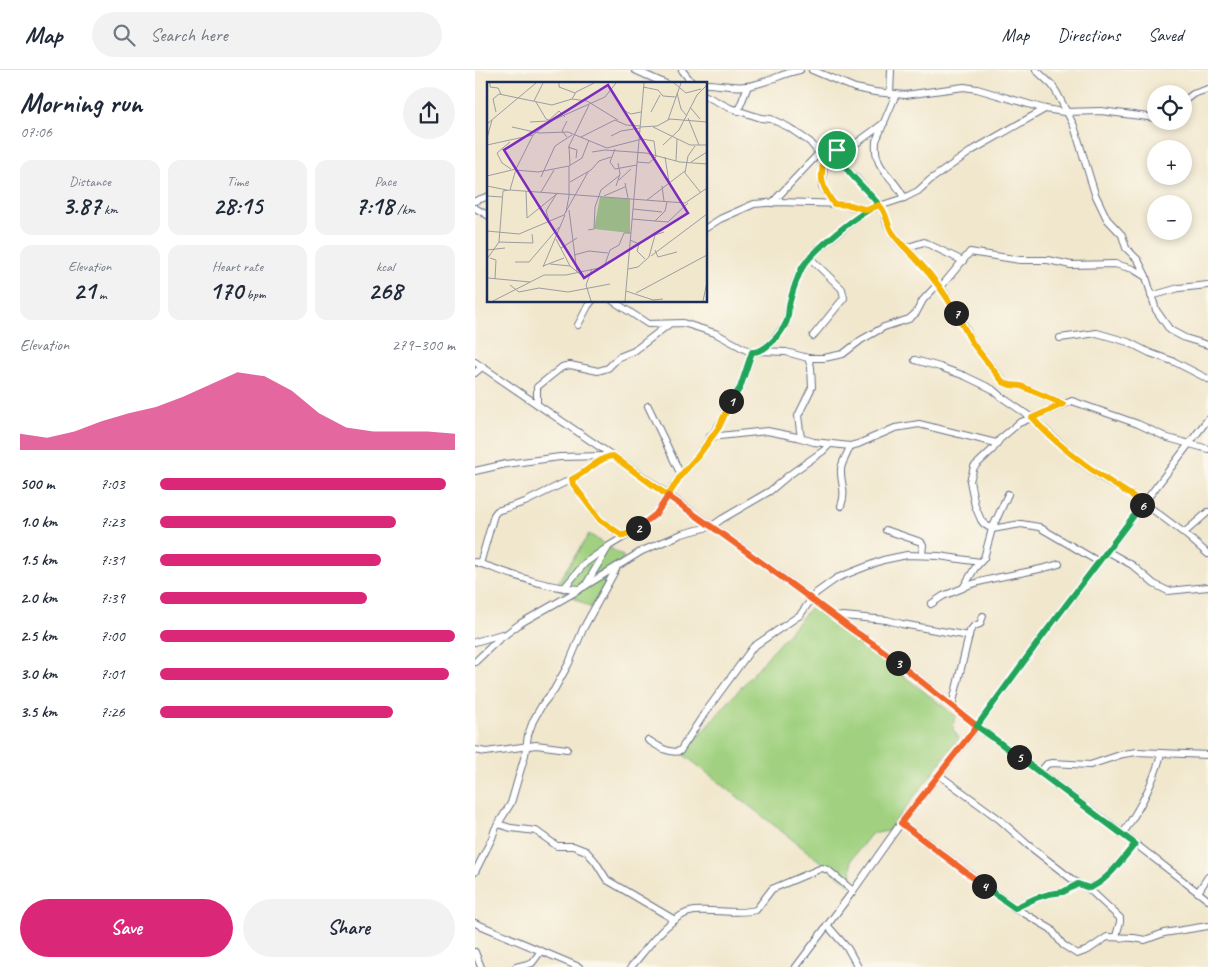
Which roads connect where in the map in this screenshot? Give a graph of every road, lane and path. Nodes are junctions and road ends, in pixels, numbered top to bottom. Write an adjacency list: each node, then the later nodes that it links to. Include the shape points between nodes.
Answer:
1 (635, 70): 7 (street)
2 (682, 70): 8 (street)
3 (800, 70): 10 (street)
4 (812, 70): 12 (street, via 859,89)
5 (891, 70): 12 (street)
6 (1035, 70): 17 (street, via 1052,85)
7 (662, 82)
8 (691, 82)
9 (707, 84): 10 (street)
10 (748, 86): 16 (street)
11 (1208, 89): 13 (street)
12 (893, 94): 15 (street, via 920,94 964,87); 19 (street)
13 (1192, 95)
14 (707, 96): 16 (street)
15 (1045, 109): 17 (street); 25 (street, via 973,150)
16 (738, 111): 22 (street, via 788,127)
17 (1067, 112): 18 (street, via 1101,111); 37 (street, via 1095,194 1107,219 1123,235 1127,248 1138,260)
18 (1147, 117)
19 (884, 123): 21 (street, via 859,142); 25 (street, via 876,141 878,162)
20 (840, 141): 21 (street)
21 (837, 150): 22 (street); 23 (street)
22 (823, 155): 23 (street); 27 (street); 28 (street, via 822,186)
23 (842, 165): 29 (street)
24 (487, 197): 26 (street)
25 (904, 198): 29 (street)
26 (475, 201)
27 (772, 203): 28 (street); 33 (street, via 754,204)
28 (834, 204): 31 (street)
29 (879, 205): 31 (street); 34 (street, via 890,229)
30 (475, 208): 32 (street)
31 (867, 210): 35 (street)
32 (487, 215)
33 (707, 227)
34 (905, 248): 36 (street, via 924,242); 39 (street)
35 (810, 258): 45 (street, via 842,288 844,298); 48 (street, via 796,280 786,324)
36 (963, 261): 37 (street, via 973,252 1020,260 1048,260 1071,266 1115,264 1139,271); 39 (street)
37 (1146, 277): 40 (street)
38 (1208, 284): 40 (street)
39 (939, 287): 50 (street, via 923,300 909,319 884,327 843,354); 57 (street, via 973,344 1003,382)
40 (1151, 296): 47 (street, via 1170,330)
41 (591, 302): 43 (street)
42 (615, 302): 44 (street, via 649,324)
43 (578, 324)
44 (669, 324): 49 (street, via 683,323 715,333); 56 (street, via 603,371 570,365 562,367 537,387)
45 (813, 336)
46 (1060, 338): 55 (street, via 1097,333 1128,342)
47 (1208, 345)
48 (760, 351): 49 (street); 50 (street, via 792,353)
49 (752, 352): 61 (street, via 740,388)
50 (808, 358): 62 (street, via 813,387 798,416)
51 (915, 360): 59 (street, via 973,379)
52 (475, 362): 53 (street)
53 (482, 367): 54 (street); 56 (street)
54 (475, 373)
55 (1208, 379)
56 (533, 397): 68 (street, via 537,404)
57 (1063, 404): 59 (street); 65 (street, via 1076,402)
58 (648, 406): 70 (street)
59 (1032, 418): 63 (street, via 1019,423); 74 (street, via 1080,462)
60 (1208, 419): 65 (street)
61 (710, 437): 62 (street, via 767,431); 70 (street)
62 (801, 438): 64 (street)
63 (996, 443): 66 (street, via 919,424 895,428); 78 (street, via 974,467 970,481 978,514 984,524)
64 (830, 444): 66 (street); 77 (street, via 769,492)
65 (1189, 445): 67 (street); 74 (street)
66 (850, 446): 75 (street, via 841,466 845,495)
67 (1208, 449)
68 (609, 456): 69 (street, via 560,457); 71 (street); 73 (street)
69 (475, 471)
70 (681, 475): 73 (street)
71 (572, 479): 81 (street, via 596,515); 88 (street, via 525,502 497,511)
72 (1008, 494): 78 (street)
73 (668, 496): 77 (street); 81 (street, via 656,514)
74 (1144, 503): 80 (street); 83 (street)
75 (841, 506)
76 (1208, 512): 80 (street)
77 (712, 526): 90 (street, via 660,543); 95 (street)
78 (993, 529): 86 (street); 87 (street, via 1021,524 1039,527)
79 (886, 530): 84 (street, via 921,542)
80 (1184, 533): 85 (street)
81 (623, 536): 82 (street)
82 (609, 546): 92 (street, via 585,563); 93 (street)
83 (1107, 551): 87 (street); 91 (street, via 1168,591)
84 (922, 554): 86 (street); 95 (street, via 896,557 853,571 837,578)
85 (1208, 554)
86 (980, 562): 94 (street)
87 (1099, 562): 104 (street)
88 (477, 563): 92 (street)
89 (1059, 564): 94 (street)
90 (618, 566): 93 (street); 106 (street, via 586,622 569,663 533,721)
91 (1208, 587)
92 (564, 588): 93 (street)
93 (583, 588): 99 (street)
94 (963, 588): 96 (street)
95 (812, 598): 98 (street); 105 (street, via 801,615 753,647 681,751 667,750)
96 (931, 604)
97 (983, 616): 100 (street)
98 (836, 617): 100 (street, via 887,620); 103 (street, via 889,654)
99 (508, 632): 101 (street); 102 (street)
100 (969, 636): 103 (street)
101 (475, 642)
102 (475, 662)
103 (952, 706): 104 (street)
104 (977, 726): 111 (street); 112 (street)
105 (648, 740)
106 (526, 747): 107 (street); 108 (street, via 486,752); 114 (street, via 516,792)
107 (567, 749)
108 (475, 750)
109 (1161, 754): 110 (street); 111 (street, via 1129,752 1090,765 1052,763); 115 (street, via 1151,786)
110 (1208, 755)
111 (1040, 772): 115 (street)
112 (939, 775): 113 (street); 119 (street)
113 (901, 823): 121 (street); 124 (street)
114 (498, 824): 117 (street); 125 (street, via 536,831 557,846 573,846 586,851 607,880)
115 (1122, 835): 116 (street)
116 (1135, 844): 120 (street, via 1107,876); 122 (street)
117 (475, 872)
118 (1208, 877): 122 (street)
119 (1078, 884): 120 (street); 124 (street)
120 (1089, 888): 129 (street, via 1120,918)
121 (853, 891): 125 (street, via 822,868 772,890 756,910 693,911); 127 (street)
122 (1198, 892): 123 (street)
123 (1208, 900)
124 (1015, 908): 129 (street, via 1051,929 1077,954 1107,937)
125 (675, 920): 135 (street)
126 (475, 923): 130 (street)
127 (827, 925): 136 (street); 137 (street)
128 (1208, 926): 129 (street, via 1164,933 1145,940)
129 (1116, 936)
130 (541, 951): 133 (street, via 532,963); 134 (street)
131 (475, 952): 132 (street)
132 (481, 967)
133 (516, 967)
134 (579, 967)
135 (631, 967)
136 (796, 967)
137 (858, 967)

